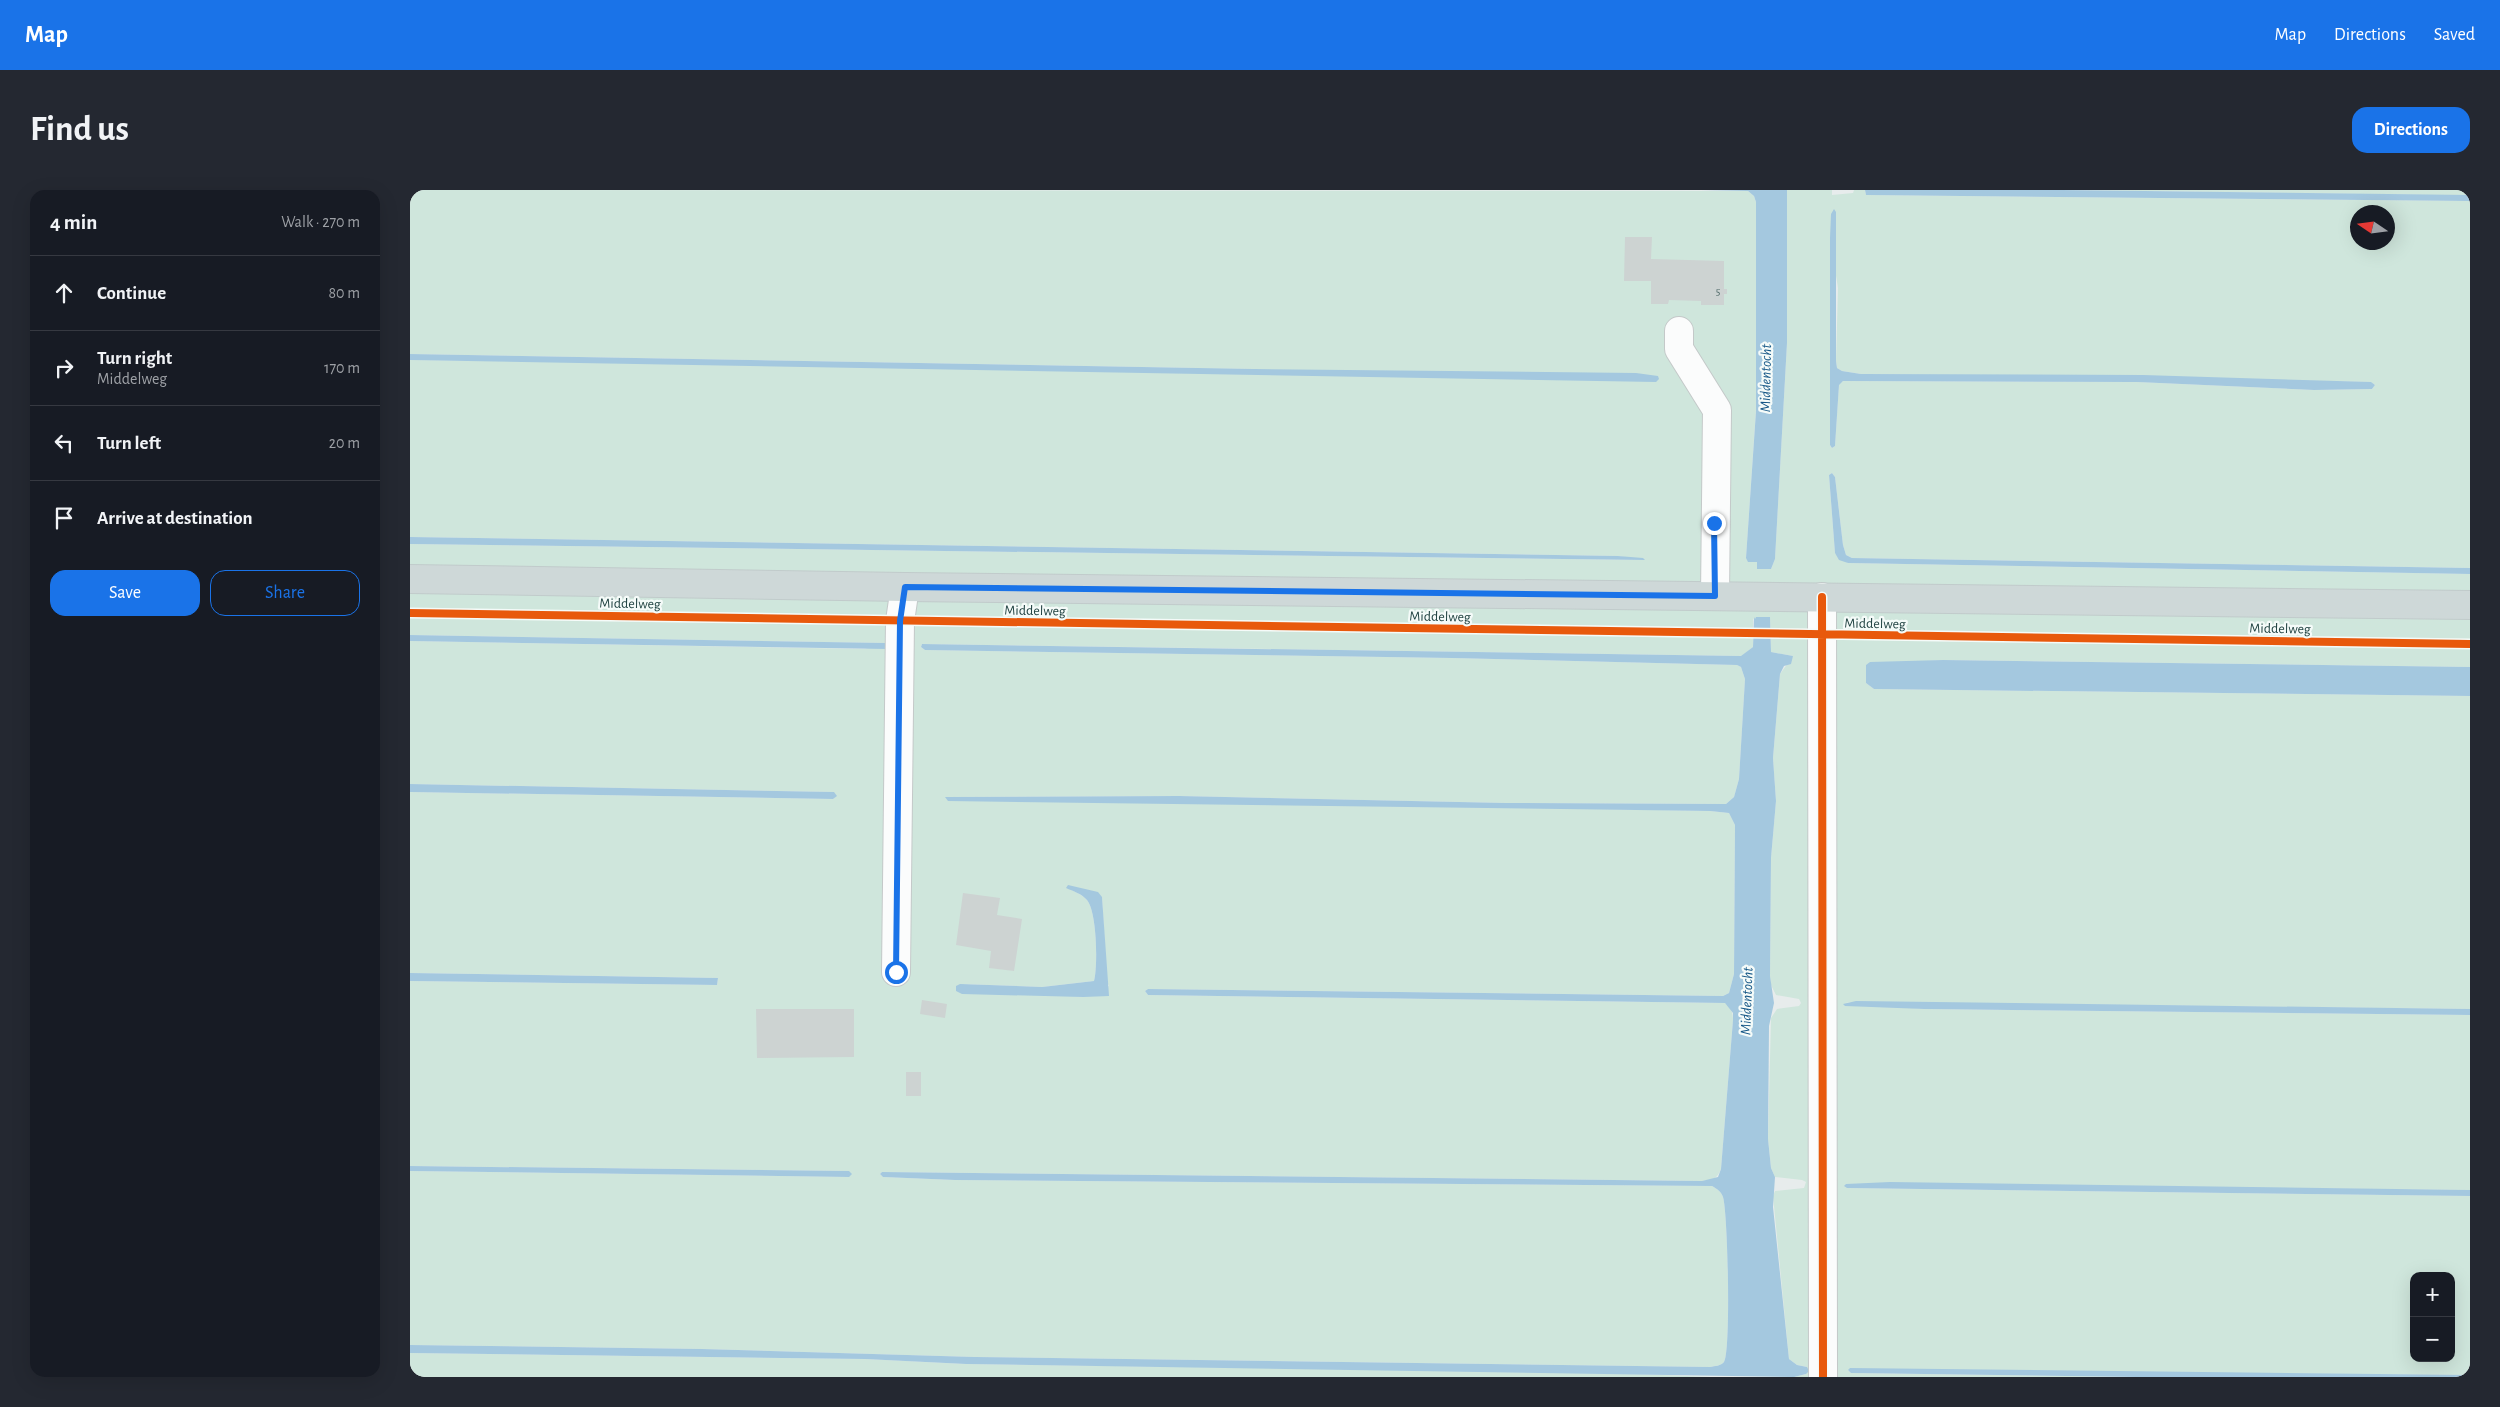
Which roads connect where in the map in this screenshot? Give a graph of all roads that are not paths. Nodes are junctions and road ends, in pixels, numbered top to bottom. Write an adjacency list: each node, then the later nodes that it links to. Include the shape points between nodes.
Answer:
1 (1679, 331): 4 (street, via 1680,349 1717,410)
2 (410, 579): 3 (main road, Middelweg)
3 (905, 587): 4 (main road, Middelweg); 7 (street, via 900,621)
4 (1715, 596): 5 (main road, Middelweg)
5 (1822, 598): 6 (main road, Middelweg); 8 (street)
6 (2470, 605)
7 (896, 972)
8 (1823, 1377)

